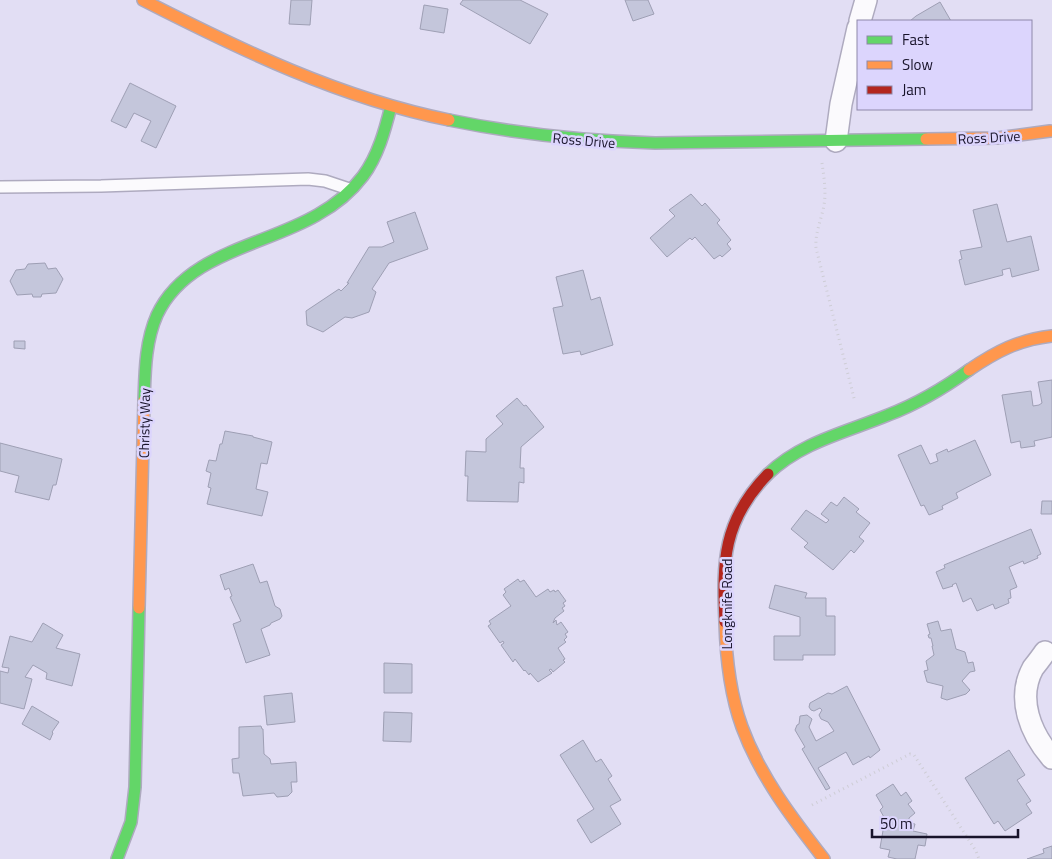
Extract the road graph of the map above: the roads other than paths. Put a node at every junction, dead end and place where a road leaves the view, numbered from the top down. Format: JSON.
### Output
{"nodes":[{"id":1,"x":143,"y":0,"type":"edge"},
{"id":2,"x":866,"y":0,"type":"edge"},
{"id":3,"x":860,"y":20,"type":"edge"},
{"id":4,"x":857,"y":32,"type":"edge"},
{"id":5,"x":391,"y":106,"type":"junction"},
{"id":6,"x":1050,"y":132,"type":"dead end"},
{"id":7,"x":836,"y":141,"type":"junction"},
{"id":8,"x":0,"y":187,"type":"edge"},
{"id":9,"x":351,"y":189,"type":"junction"},
{"id":10,"x":1052,"y":336,"type":"edge"},
{"id":11,"x":1045,"y":652,"type":"dead end"},
{"id":12,"x":1052,"y":758,"type":"edge"},
{"id":13,"x":117,"y":859,"type":"edge"},
{"id":14,"x":824,"y":859,"type":"edge"}],
"edges":[{"from":1,"to":5,"type":"street","name":"Ross Drive"},
{"from":2,"to":3,"type":"street"},
{"from":4,"to":7,"type":"street"},
{"from":5,"to":7,"type":"street","name":"Ross Drive"},
{"from":5,"to":9,"type":"street","name":"Christy Way"},
{"from":6,"to":7,"type":"street","name":"Ross Drive"},
{"from":8,"to":9,"type":"lane"},
{"from":9,"to":13,"type":"street","name":"Christy Way"},
{"from":10,"to":14,"type":"street","name":"Longknife Road"},
{"from":11,"to":12,"type":"street"}]}
